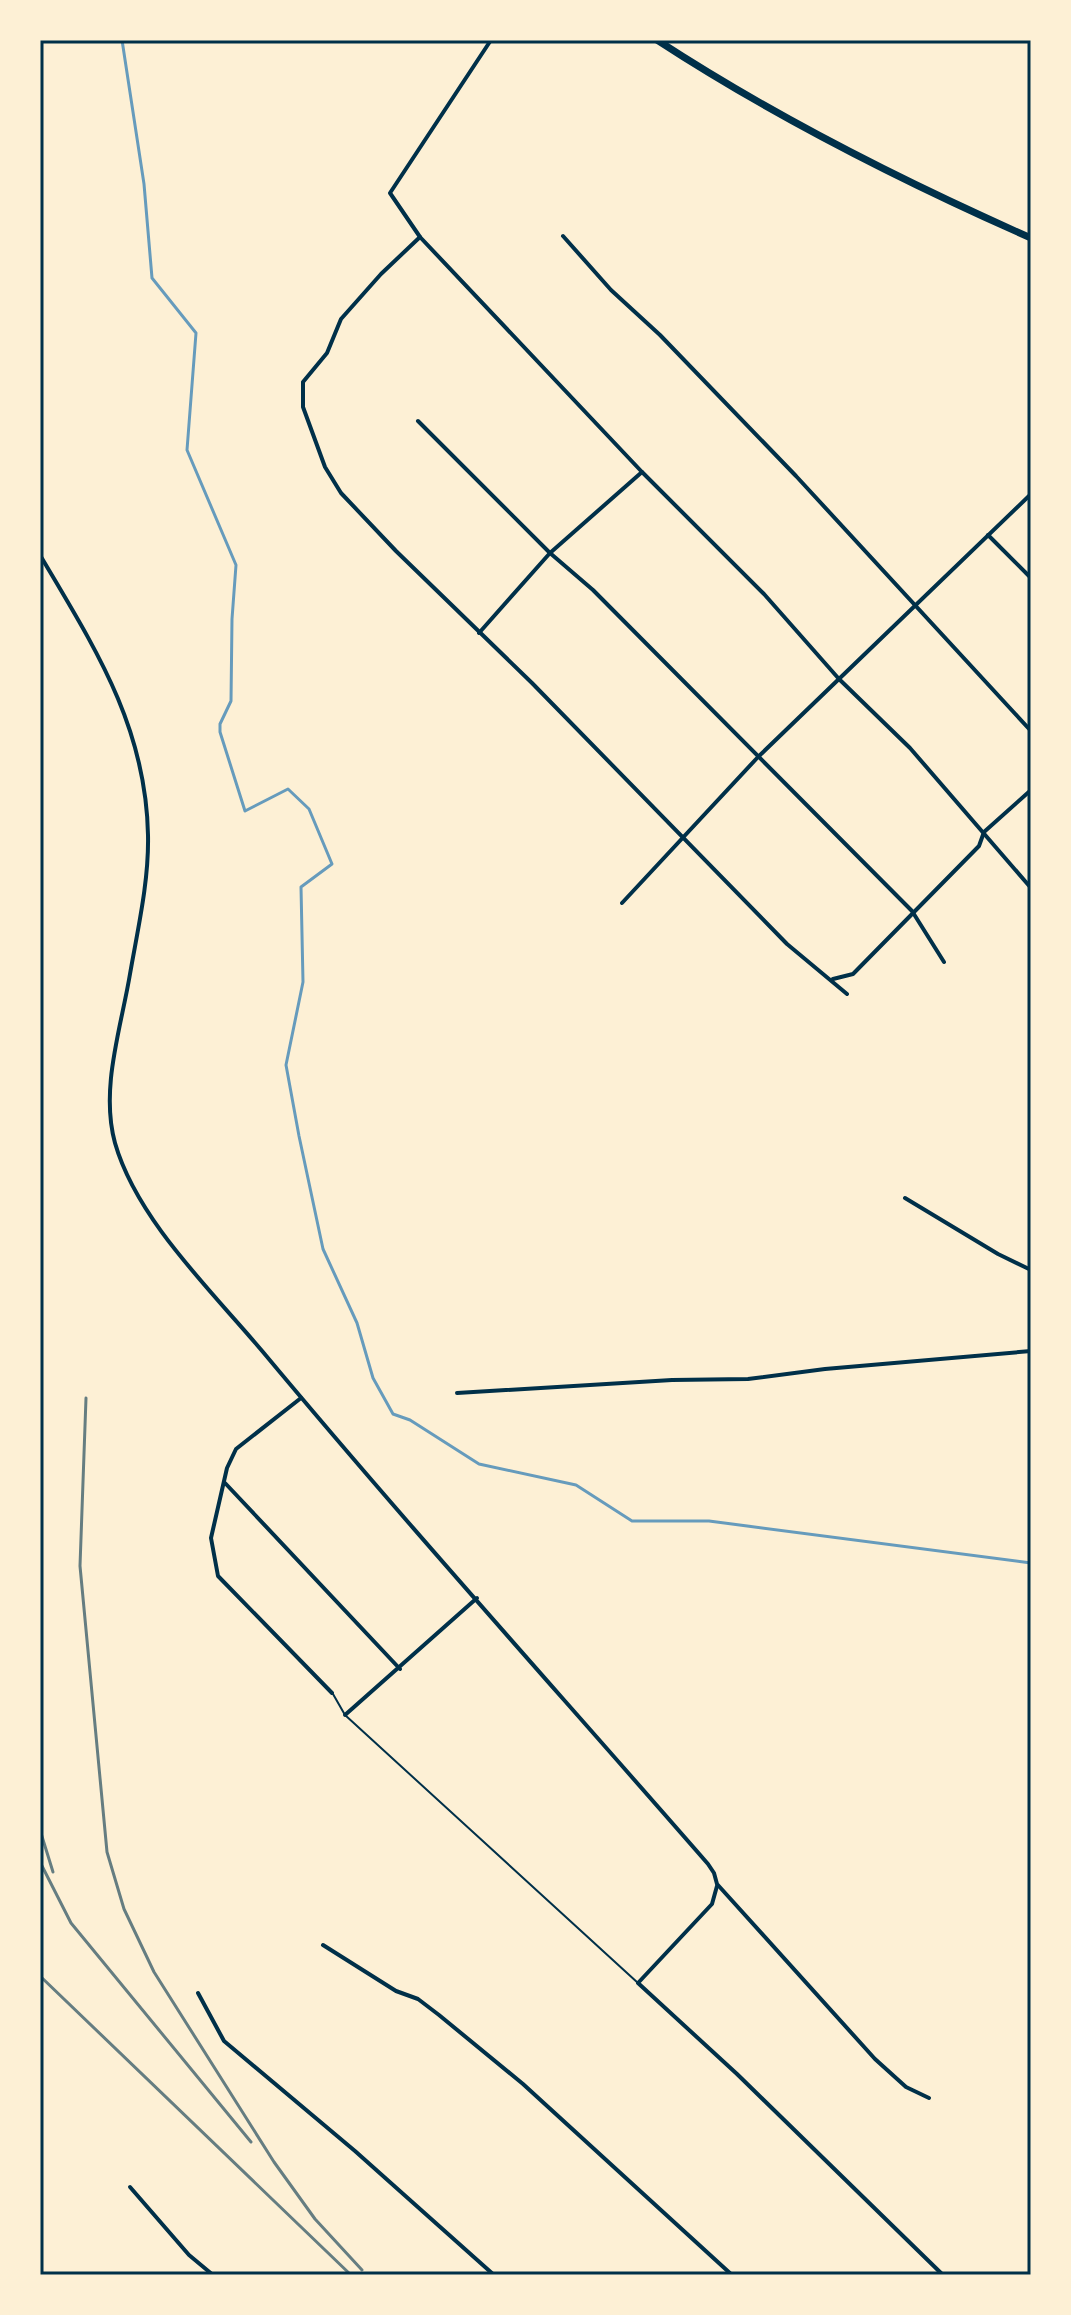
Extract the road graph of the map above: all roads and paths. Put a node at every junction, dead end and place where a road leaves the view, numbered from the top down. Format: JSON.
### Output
{"nodes":[{"id":1,"x":491,"y":40,"type":"edge"},
{"id":2,"x":657,"y":40,"type":"edge"},
{"id":3,"x":563,"y":236,"type":"dead end"},
{"id":4,"x":420,"y":237,"type":"junction"},
{"id":5,"x":1031,"y":238,"type":"edge"},
{"id":6,"x":418,"y":421,"type":"dead end"},
{"id":7,"x":642,"y":472,"type":"junction"},
{"id":8,"x":1031,"y":494,"type":"edge"},
{"id":9,"x":988,"y":535,"type":"junction"},
{"id":10,"x":550,"y":553,"type":"junction"},
{"id":11,"x":40,"y":555,"type":"edge"},
{"id":12,"x":1031,"y":578,"type":"edge"},
{"id":13,"x":913,"y":605,"type":"junction"},
{"id":14,"x":479,"y":633,"type":"junction"},
{"id":15,"x":839,"y":679,"type":"junction"},
{"id":16,"x":1031,"y":731,"type":"edge"},
{"id":17,"x":758,"y":757,"type":"junction"},
{"id":18,"x":1031,"y":790,"type":"edge"},
{"id":19,"x":984,"y":832,"type":"junction"},
{"id":20,"x":684,"y":836,"type":"junction"},
{"id":21,"x":1031,"y":888,"type":"edge"},
{"id":22,"x":622,"y":903,"type":"dead end"},
{"id":23,"x":912,"y":911,"type":"junction"},
{"id":24,"x":944,"y":962,"type":"dead end"},
{"id":25,"x":832,"y":979,"type":"junction"},
{"id":26,"x":847,"y":994,"type":"dead end"},
{"id":27,"x":905,"y":1198,"type":"dead end"},
{"id":28,"x":1031,"y":1270,"type":"edge"},
{"id":29,"x":1031,"y":1351,"type":"edge"},
{"id":30,"x":457,"y":1393,"type":"dead end"},
{"id":31,"x":301,"y":1398,"type":"junction"},
{"id":32,"x":225,"y":1483,"type":"junction"},
{"id":33,"x":477,"y":1598,"type":"junction"},
{"id":34,"x":400,"y":1669,"type":"junction"},
{"id":35,"x":332,"y":1693,"type":"joint"},
{"id":36,"x":345,"y":1715,"type":"junction"},
{"id":37,"x":717,"y":1884,"type":"junction"},
{"id":38,"x":323,"y":1945,"type":"dead end"},
{"id":39,"x":638,"y":1983,"type":"junction"},
{"id":40,"x":198,"y":1993,"type":"dead end"},
{"id":41,"x":929,"y":2098,"type":"dead end"},
{"id":42,"x":130,"y":2187,"type":"dead end"},
{"id":43,"x":213,"y":2275,"type":"edge"},
{"id":44,"x":494,"y":2275,"type":"edge"},
{"id":45,"x":732,"y":2275,"type":"edge"},
{"id":46,"x":943,"y":2275,"type":"edge"}],
"edges":[{"from":1,"to":4,"type":"street"},
{"from":2,"to":5,"type":"highway"},
{"from":3,"to":13,"type":"street"},
{"from":4,"to":7,"type":"street"},
{"from":4,"to":14,"type":"street"},
{"from":6,"to":10,"type":"street"},
{"from":7,"to":10,"type":"street"},
{"from":7,"to":15,"type":"street"},
{"from":8,"to":9,"type":"street"},
{"from":9,"to":12,"type":"street"},
{"from":9,"to":13,"type":"street"},
{"from":10,"to":14,"type":"street"},
{"from":10,"to":17,"type":"street"},
{"from":11,"to":31,"type":"street"},
{"from":13,"to":15,"type":"street"},
{"from":13,"to":16,"type":"street"},
{"from":14,"to":20,"type":"street"},
{"from":15,"to":17,"type":"street"},
{"from":15,"to":19,"type":"street"},
{"from":17,"to":20,"type":"street"},
{"from":17,"to":23,"type":"street"},
{"from":18,"to":19,"type":"street"},
{"from":19,"to":21,"type":"street"},
{"from":19,"to":23,"type":"street"},
{"from":20,"to":22,"type":"street"},
{"from":20,"to":25,"type":"street"},
{"from":23,"to":24,"type":"street"},
{"from":23,"to":25,"type":"street"},
{"from":25,"to":26,"type":"street"},
{"from":27,"to":28,"type":"street"},
{"from":29,"to":30,"type":"street"},
{"from":31,"to":32,"type":"street"},
{"from":31,"to":33,"type":"street"},
{"from":32,"to":34,"type":"street"},
{"from":32,"to":35,"type":"street"},
{"from":33,"to":34,"type":"street"},
{"from":33,"to":37,"type":"street"},
{"from":34,"to":36,"type":"street"},
{"from":35,"to":36,"type":"lane"},
{"from":36,"to":39,"type":"lane"},
{"from":37,"to":39,"type":"street"},
{"from":37,"to":41,"type":"street"},
{"from":38,"to":45,"type":"street"},
{"from":39,"to":46,"type":"street"},
{"from":40,"to":44,"type":"street"},
{"from":42,"to":43,"type":"street"}]}
